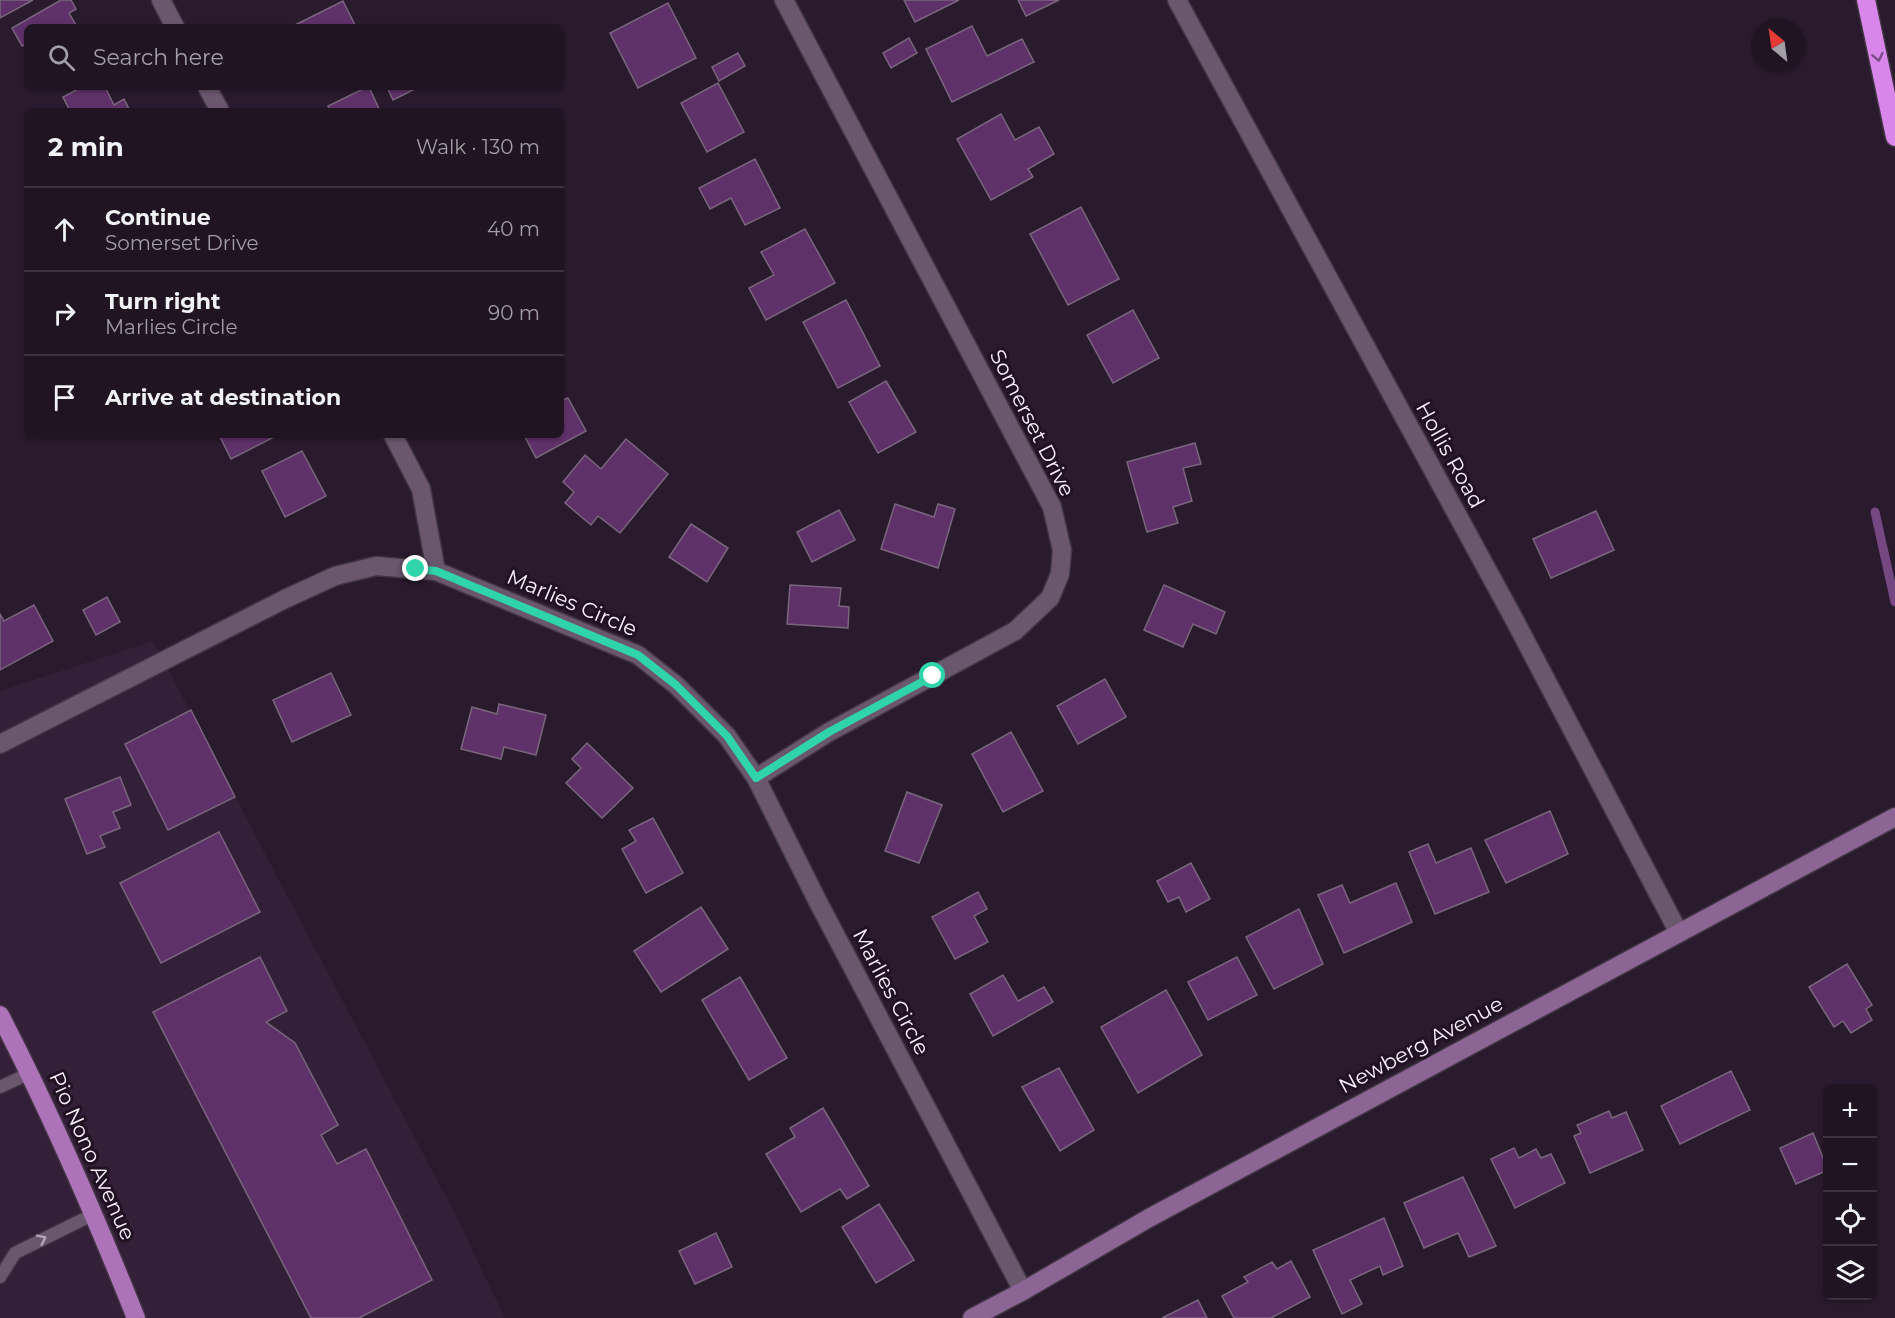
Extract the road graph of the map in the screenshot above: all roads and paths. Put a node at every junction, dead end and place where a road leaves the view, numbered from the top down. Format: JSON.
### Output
{"nodes":[{"id":1,"x":161,"y":0,"type":"edge"},
{"id":2,"x":784,"y":0,"type":"edge"},
{"id":3,"x":1177,"y":0,"type":"edge"},
{"id":4,"x":1866,"y":0,"type":"edge"},
{"id":5,"x":174,"y":24,"type":"edge"},
{"id":6,"x":209,"y":90,"type":"edge"},
{"id":7,"x":218,"y":108,"type":"edge"},
{"id":8,"x":1895,"y":137,"type":"edge"},
{"id":9,"x":395,"y":438,"type":"edge"},
{"id":10,"x":436,"y":571,"type":"junction"},
{"id":11,"x":0,"y":744,"type":"edge"},
{"id":12,"x":756,"y":778,"type":"junction"},
{"id":13,"x":1895,"y":817,"type":"edge"},
{"id":14,"x":1679,"y":933,"type":"junction"},
{"id":15,"x":0,"y":1015,"type":"edge"},
{"id":16,"x":30,"y":1073,"type":"junction"},
{"id":17,"x":0,"y":1087,"type":"edge"},
{"id":18,"x":94,"y":1214,"type":"junction"},
{"id":19,"x":0,"y":1277,"type":"edge"},
{"id":20,"x":1023,"y":1291,"type":"junction"},
{"id":21,"x":136,"y":1318,"type":"edge"},
{"id":22,"x":972,"y":1318,"type":"edge"}],
"edges":[{"from":1,"to":5,"type":"street"},
{"from":2,"to":12,"type":"street","name":"Somerset Drive"},
{"from":3,"to":14,"type":"street","name":"Hollis Road"},
{"from":4,"to":8,"type":"highway","one_way":true},
{"from":6,"to":7,"type":"street"},
{"from":9,"to":10,"type":"street"},
{"from":10,"to":11,"type":"street","name":"Marlies Circle"},
{"from":10,"to":12,"type":"street","name":"Marlies Circle"},
{"from":12,"to":20,"type":"street","name":"Marlies Circle"},
{"from":13,"to":14,"type":"street","name":"Newberg Avenue"},
{"from":14,"to":20,"type":"street","name":"Newberg Avenue"},
{"from":15,"to":16,"type":"main road","name":"Pio Nono Avenue"},
{"from":16,"to":17,"type":"lane"},
{"from":16,"to":18,"type":"main road","name":"Pio Nono Avenue"},
{"from":19,"to":18,"type":"lane","one_way":true},
{"from":18,"to":21,"type":"main road","name":"Pio Nono Avenue"},
{"from":20,"to":22,"type":"street","name":"Newberg Avenue"}]}
